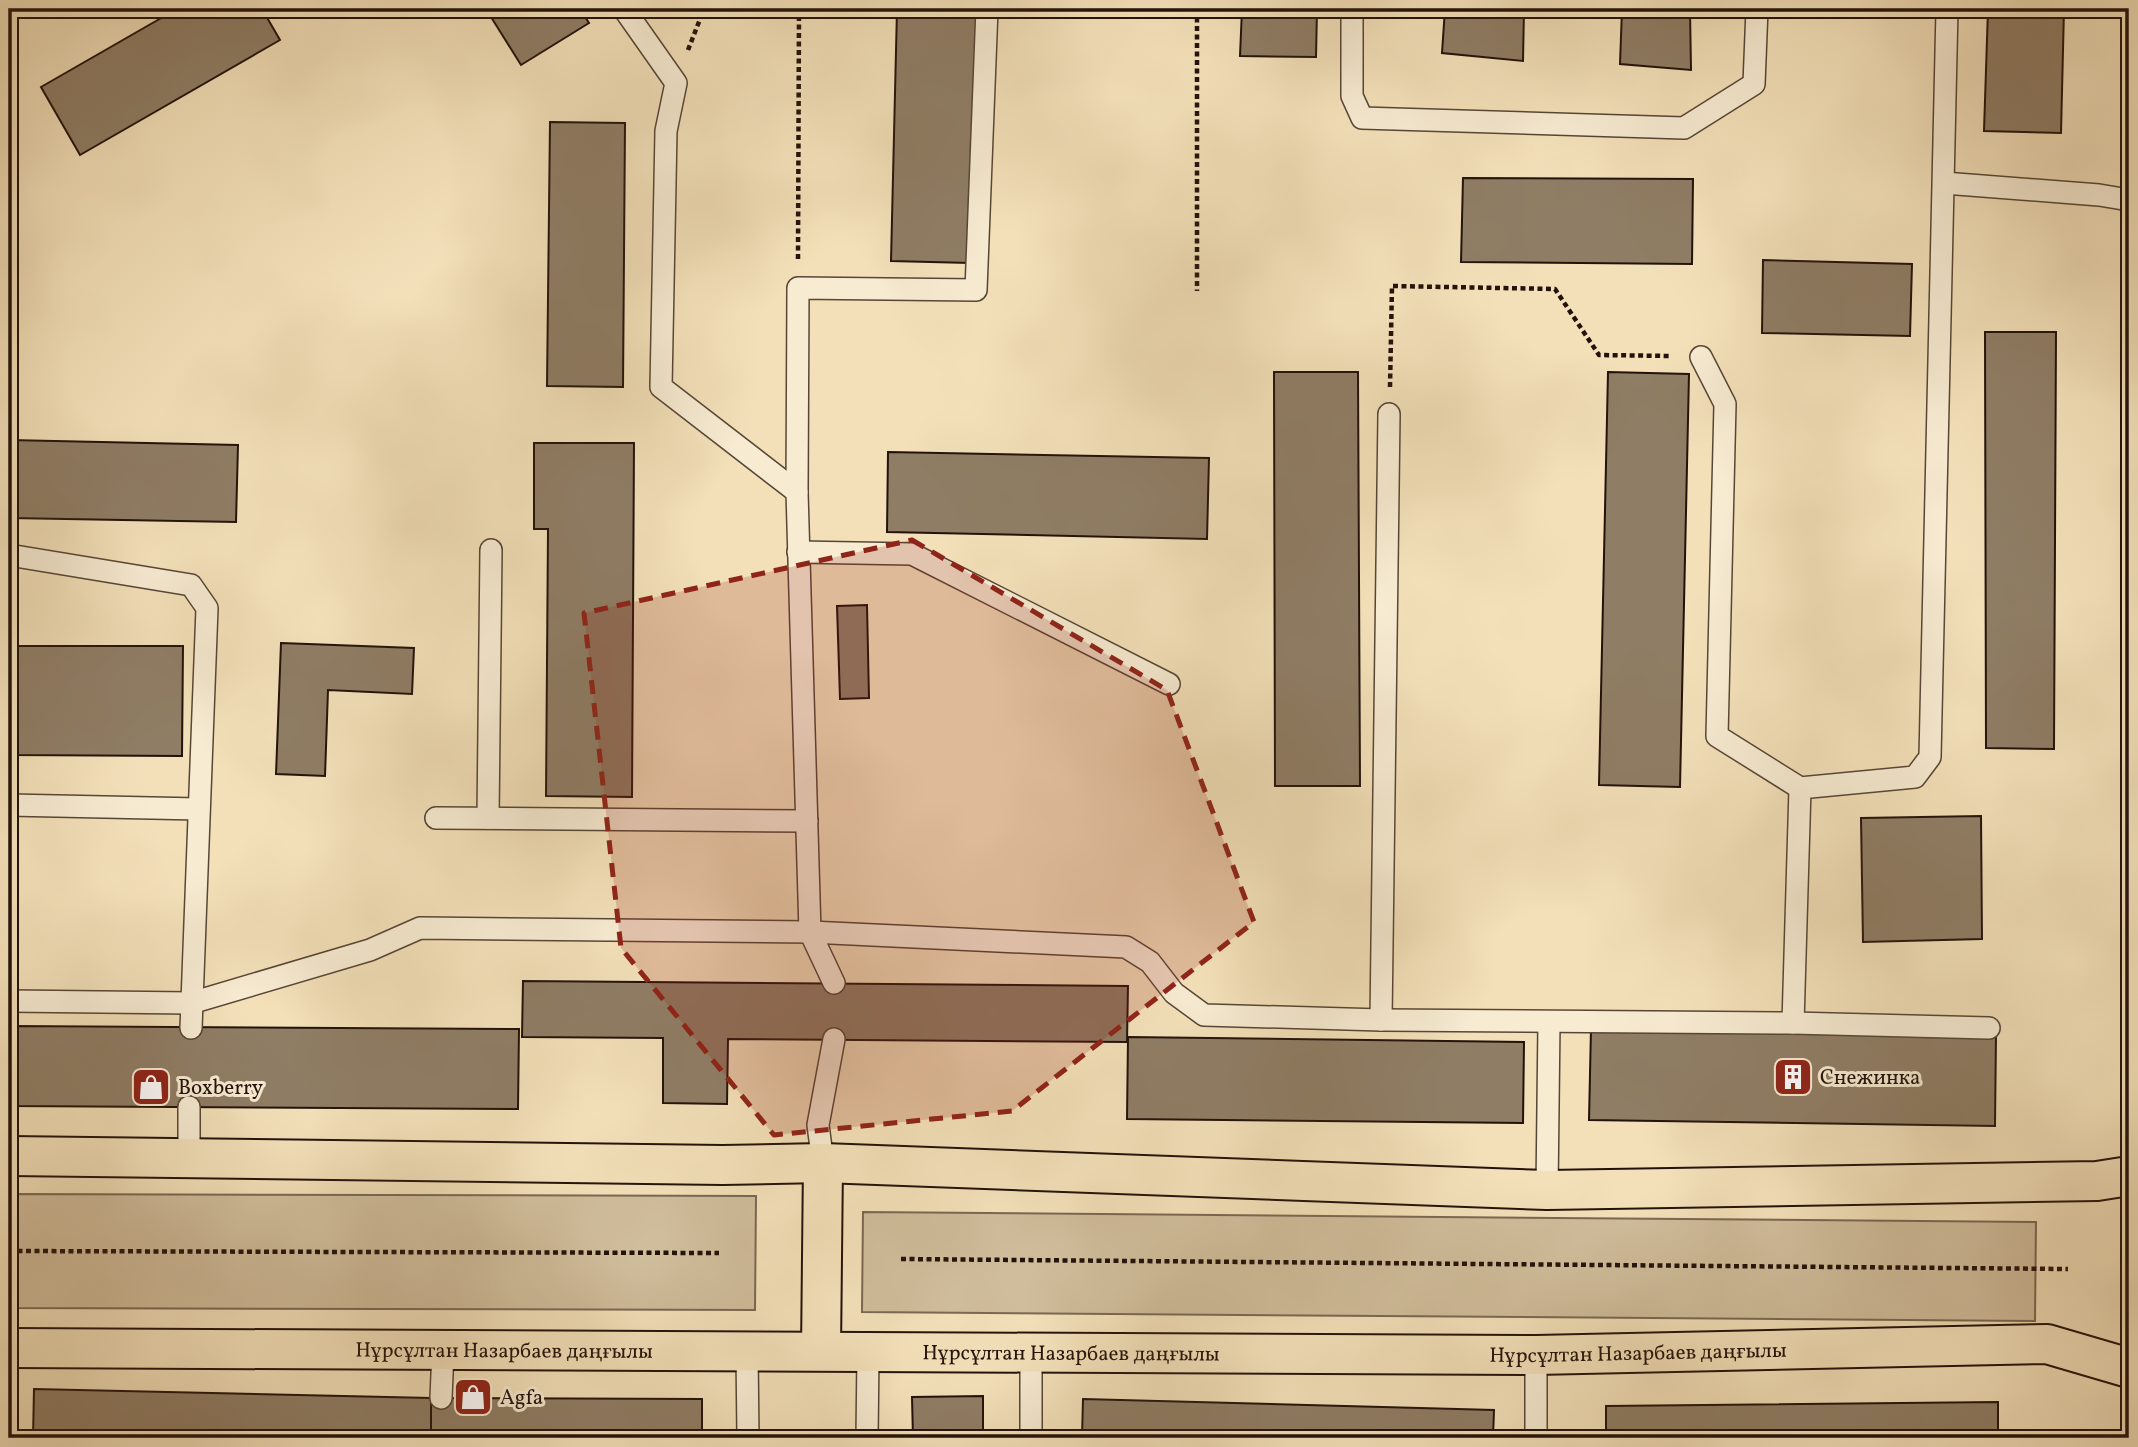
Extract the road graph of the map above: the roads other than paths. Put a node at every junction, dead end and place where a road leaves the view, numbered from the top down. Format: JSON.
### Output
{"nodes":[{"id":1,"x":624,"y":9,"type":"edge"},
{"id":2,"x":987,"y":9,"type":"edge"},
{"id":3,"x":1352,"y":9,"type":"edge"},
{"id":4,"x":1757,"y":9,"type":"edge"},
{"id":5,"x":1947,"y":9,"type":"edge"},
{"id":6,"x":1944,"y":183,"type":"junction"},
{"id":7,"x":2129,"y":200,"type":"edge"},
{"id":8,"x":1701,"y":357,"type":"road end"},
{"id":9,"x":1390,"y":414,"type":"road end"},
{"id":10,"x":797,"y":492,"type":"junction"},
{"id":11,"x":491,"y":550,"type":"dead end"},
{"id":12,"x":798,"y":552,"type":"junction"},
{"id":13,"x":9,"y":555,"type":"edge"},
{"id":14,"x":1169,"y":684,"type":"dead end"},
{"id":15,"x":1800,"y":788,"type":"junction"},
{"id":16,"x":9,"y":805,"type":"edge"},
{"id":17,"x":199,"y":809,"type":"junction"},
{"id":18,"x":436,"y":818,"type":"dead end"},
{"id":19,"x":488,"y":818,"type":"junction"},
{"id":20,"x":807,"y":821,"type":"junction"},
{"id":21,"x":810,"y":932,"type":"junction"},
{"id":22,"x":834,"y":983,"type":"dead end"},
{"id":23,"x":9,"y":1001,"type":"edge"},
{"id":24,"x":191,"y":1003,"type":"junction"},
{"id":25,"x":1381,"y":1020,"type":"junction"},
{"id":26,"x":1549,"y":1022,"type":"junction"},
{"id":27,"x":1793,"y":1023,"type":"junction"},
{"id":28,"x":1989,"y":1027,"type":"dead end"},
{"id":29,"x":191,"y":1028,"type":"dead end"},
{"id":30,"x":834,"y":1040,"type":"dead end"},
{"id":31,"x":190,"y":1107,"type":"dead end"},
{"id":32,"x":9,"y":1156,"type":"edge"},
{"id":33,"x":189,"y":1158,"type":"junction"},
{"id":34,"x":823,"y":1163,"type":"junction"},
{"id":35,"x":2129,"y":1176,"type":"edge"},
{"id":36,"x":1547,"y":1190,"type":"junction"},
{"id":37,"x":9,"y":1348,"type":"edge"},
{"id":38,"x":443,"y":1350,"type":"junction"},
{"id":39,"x":821,"y":1351,"type":"junction"},
{"id":40,"x":747,"y":1352,"type":"junction"},
{"id":41,"x":1031,"y":1352,"type":"junction"},
{"id":42,"x":868,"y":1354,"type":"junction"},
{"id":43,"x":1536,"y":1355,"type":"junction"},
{"id":44,"x":2129,"y":1368,"type":"edge"},
{"id":45,"x":441,"y":1398,"type":"dead end"},
{"id":46,"x":748,"y":1438,"type":"edge"},
{"id":47,"x":867,"y":1438,"type":"edge"},
{"id":48,"x":1031,"y":1438,"type":"edge"},
{"id":49,"x":1536,"y":1438,"type":"edge"}],
"edges":[{"from":1,"to":10,"type":"lane"},
{"from":2,"to":10,"type":"lane"},
{"from":3,"to":4,"type":"lane"},
{"from":5,"to":6,"type":"lane"},
{"from":6,"to":7,"type":"lane"},
{"from":6,"to":15,"type":"lane"},
{"from":8,"to":15,"type":"lane"},
{"from":9,"to":25,"type":"lane"},
{"from":10,"to":12,"type":"lane"},
{"from":11,"to":19,"type":"lane"},
{"from":12,"to":14,"type":"lane"},
{"from":12,"to":20,"type":"lane"},
{"from":13,"to":17,"type":"lane"},
{"from":15,"to":27,"type":"lane"},
{"from":16,"to":17,"type":"lane"},
{"from":17,"to":24,"type":"lane"},
{"from":18,"to":19,"type":"lane"},
{"from":19,"to":20,"type":"lane"},
{"from":20,"to":21,"type":"lane"},
{"from":21,"to":22,"type":"lane"},
{"from":21,"to":24,"type":"lane"},
{"from":21,"to":25,"type":"lane"},
{"from":23,"to":24,"type":"lane"},
{"from":24,"to":29,"type":"lane"},
{"from":25,"to":26,"type":"lane"},
{"from":26,"to":27,"type":"lane"},
{"from":26,"to":36,"type":"lane"},
{"from":27,"to":28,"type":"lane"},
{"from":30,"to":34,"type":"lane"},
{"from":31,"to":33,"type":"lane"},
{"from":32,"to":33,"type":"main road"},
{"from":33,"to":34,"type":"main road"},
{"from":34,"to":36,"type":"main road"},
{"from":34,"to":39,"type":"main road"},
{"from":35,"to":36,"type":"main road"},
{"from":37,"to":38,"type":"main road","name":"Нұрсұлтан Назарбаев даңғылы"},
{"from":38,"to":40,"type":"main road","name":"Нұрсұлтан Назарбаев даңғылы"},
{"from":38,"to":45,"type":"lane"},
{"from":39,"to":40,"type":"main road","name":"Нұрсұлтан Назарбаев даңғылы"},
{"from":39,"to":42,"type":"main road","name":"Нұрсұлтан Назарбаев даңғылы"},
{"from":40,"to":46,"type":"lane"},
{"from":41,"to":42,"type":"main road","name":"Нұрсұлтан Назарбаев даңғылы"},
{"from":41,"to":43,"type":"main road","name":"Нұрсұлтан Назарбаев даңғылы"},
{"from":41,"to":48,"type":"lane"},
{"from":42,"to":47,"type":"lane"},
{"from":43,"to":44,"type":"main road","name":"Нұрсұлтан Назарбаев даңғылы"},
{"from":43,"to":49,"type":"lane"}]}
